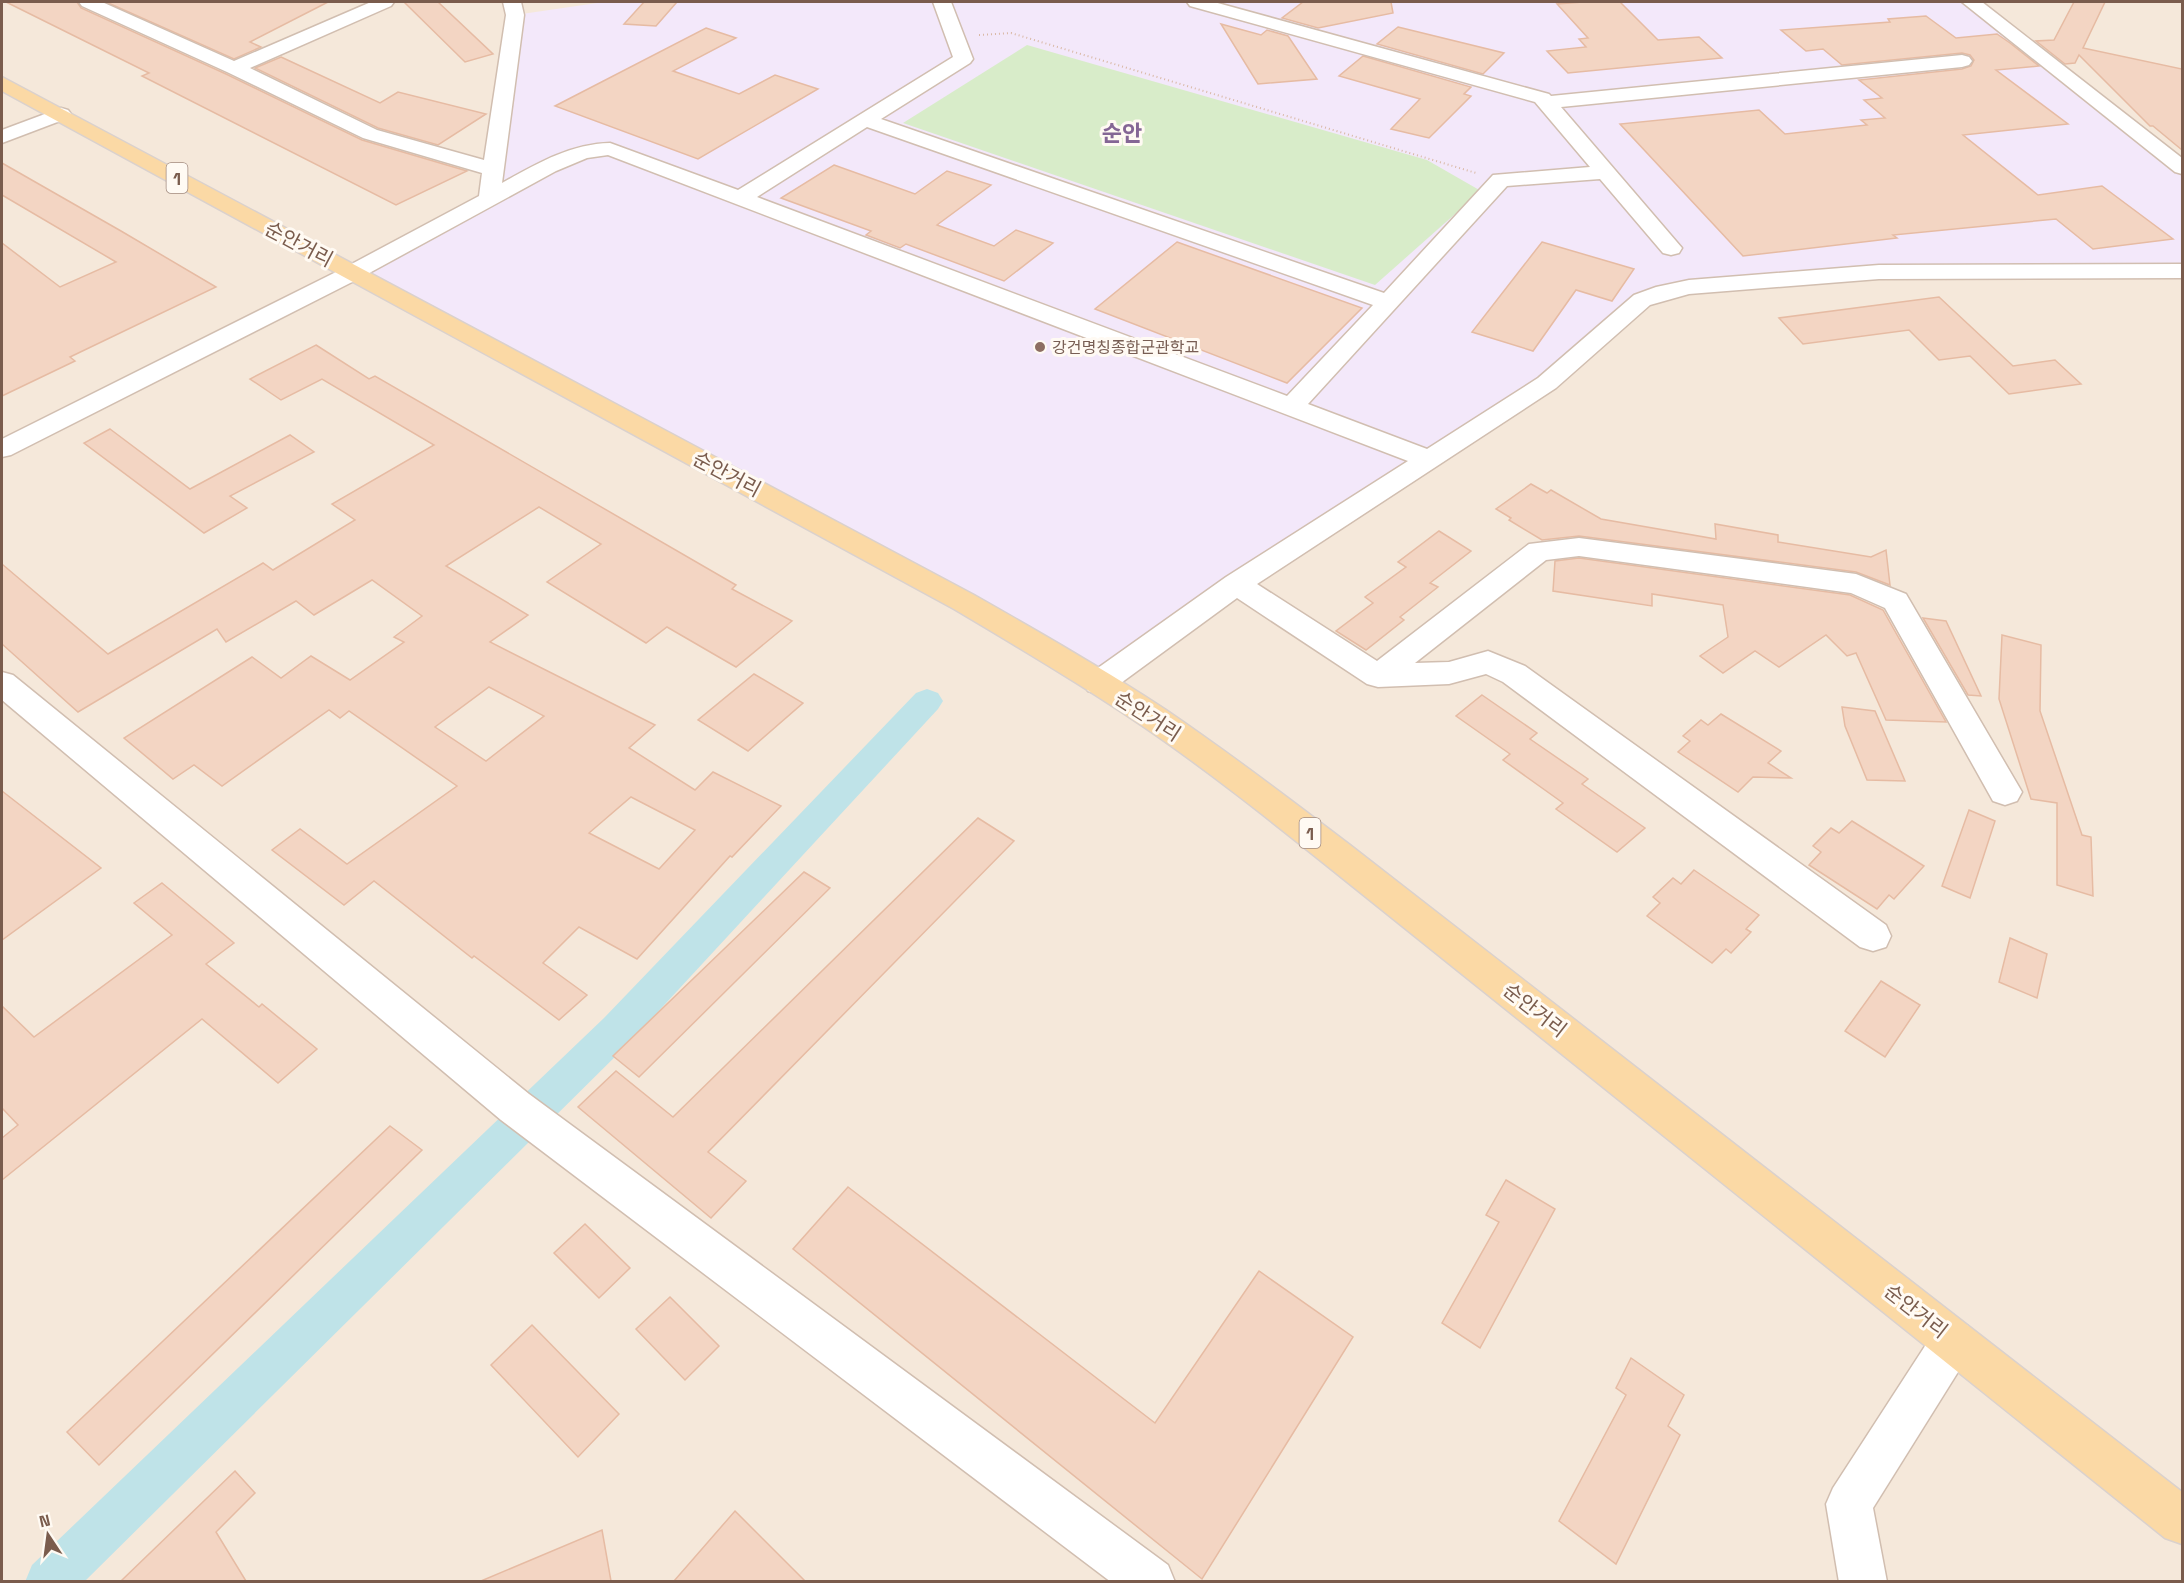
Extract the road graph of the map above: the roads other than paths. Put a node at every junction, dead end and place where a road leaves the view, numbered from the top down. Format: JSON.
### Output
{"nodes":[{"id":1,"x":88,"y":2,"type":"edge"},
{"id":2,"x":385,"y":2,"type":"edge"},
{"id":3,"x":512,"y":2,"type":"edge"},
{"id":4,"x":1196,"y":2,"type":"edge"},
{"id":5,"x":1971,"y":2,"type":"edge"},
{"id":6,"x":943,"y":4,"type":"edge"},
{"id":7,"x":1962,"y":61,"type":"dead end"},
{"id":8,"x":234,"y":68,"type":"junction"},
{"id":9,"x":2,"y":83,"type":"edge"},
{"id":10,"x":1546,"y":103,"type":"junction"},
{"id":11,"x":61,"y":114,"type":"junction"},
{"id":12,"x":866,"y":120,"type":"junction"},
{"id":13,"x":2,"y":137,"type":"edge"},
{"id":14,"x":2182,"y":168,"type":"edge"},
{"id":15,"x":493,"y":169,"type":"junction"},
{"id":16,"x":1605,"y":172,"type":"junction"},
{"id":17,"x":740,"y":198,"type":"junction"},
{"id":18,"x":489,"y":199,"type":"junction"},
{"id":19,"x":1671,"y":248,"type":"dead end"},
{"id":20,"x":354,"y":272,"type":"junction"},
{"id":21,"x":2182,"y":272,"type":"edge"},
{"id":22,"x":1388,"y":302,"type":"junction"},
{"id":23,"x":1292,"y":407,"type":"junction"},
{"id":24,"x":2,"y":449,"type":"edge"},
{"id":25,"x":1429,"y":459,"type":"junction"},
{"id":26,"x":1236,"y":584,"type":"junction"},
{"id":27,"x":1378,"y":676,"type":"junction"},
{"id":28,"x":2,"y":683,"type":"edge"},
{"id":29,"x":1099,"y":683,"type":"junction"},
{"id":30,"x":2005,"y":792,"type":"dead end"},
{"id":31,"x":1873,"y":936,"type":"dead end"},
{"id":32,"x":1953,"y":1341,"type":"junction"},
{"id":33,"x":2182,"y":1521,"type":"edge"},
{"id":34,"x":1151,"y":1581,"type":"edge"},
{"id":35,"x":1863,"y":1581,"type":"edge"}],
"edges":[{"from":1,"to":8,"type":"street"},
{"from":2,"to":8,"type":"street"},
{"from":3,"to":15,"type":"street"},
{"from":4,"to":10,"type":"street"},
{"from":5,"to":14,"type":"street"},
{"from":6,"to":12,"type":"street"},
{"from":7,"to":10,"type":"street"},
{"from":8,"to":15,"type":"street"},
{"from":9,"to":11,"type":"main road","name":"순안거리","number":"1"},
{"from":10,"to":16,"type":"street"},
{"from":11,"to":13,"type":"street"},
{"from":11,"to":20,"type":"main road","name":"순안거리","number":"1"},
{"from":12,"to":17,"type":"street"},
{"from":12,"to":22,"type":"street"},
{"from":15,"to":18,"type":"street"},
{"from":16,"to":19,"type":"street"},
{"from":16,"to":22,"type":"street"},
{"from":17,"to":18,"type":"street"},
{"from":17,"to":23,"type":"street"},
{"from":18,"to":20,"type":"street"},
{"from":20,"to":24,"type":"street"},
{"from":20,"to":29,"type":"main road","name":"순안거리","number":"1"},
{"from":21,"to":25,"type":"street"},
{"from":22,"to":23,"type":"street"},
{"from":23,"to":25,"type":"street"},
{"from":25,"to":26,"type":"street"},
{"from":26,"to":27,"type":"street"},
{"from":26,"to":29,"type":"street"},
{"from":27,"to":30,"type":"street"},
{"from":27,"to":31,"type":"street"},
{"from":28,"to":34,"type":"street"},
{"from":29,"to":32,"type":"main road","name":"순안거리","number":"1"},
{"from":32,"to":33,"type":"main road","name":"순안거리","number":"1"},
{"from":32,"to":35,"type":"street"}]}
